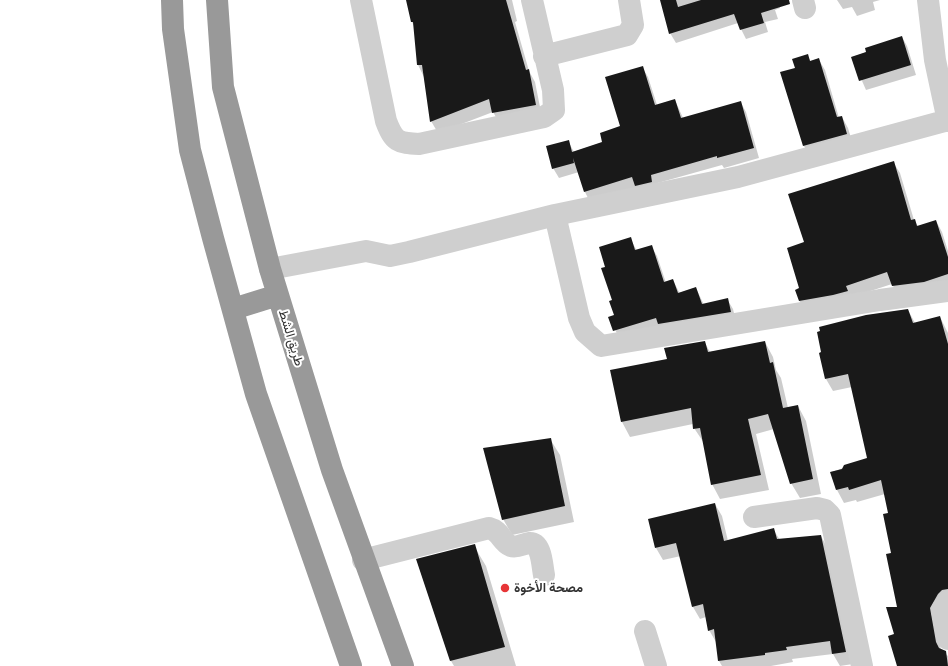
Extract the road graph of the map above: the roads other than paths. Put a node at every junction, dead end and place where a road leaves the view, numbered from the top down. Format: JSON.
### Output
{"nodes":[{"id":1,"x":172,"y":0,"type":"edge"},
{"id":2,"x":217,"y":0,"type":"edge"},
{"id":3,"x":361,"y":0,"type":"edge"},
{"id":4,"x":532,"y":0,"type":"edge"},
{"id":5,"x":629,"y":0,"type":"edge"},
{"id":6,"x":928,"y":0,"type":"edge"},
{"id":7,"x":544,"y":56,"type":"junction"},
{"id":8,"x":948,"y":121,"type":"edge"},
{"id":9,"x":554,"y":215,"type":"junction"},
{"id":10,"x":270,"y":269,"type":"junction"},
{"id":11,"x":948,"y":291,"type":"edge"},
{"id":12,"x":278,"y":296,"type":"junction"},
{"id":13,"x":233,"y":309,"type":"junction"},
{"id":14,"x":754,"y":517,"type":"dead end"},
{"id":15,"x":363,"y":560,"type":"junction"},
{"id":16,"x":544,"y":575,"type":"dead end"},
{"id":17,"x":948,"y":601,"type":"edge"},
{"id":18,"x":645,"y":631,"type":"dead end"},
{"id":19,"x":948,"y":638,"type":"edge"},
{"id":20,"x":351,"y":666,"type":"edge"},
{"id":21,"x":403,"y":666,"type":"edge"},
{"id":22,"x":656,"y":666,"type":"edge"},
{"id":23,"x":862,"y":666,"type":"edge"}],
"edges":[{"from":1,"to":13,"type":"highway"},
{"from":2,"to":10,"type":"highway","name":"طريق الشط"},
{"from":3,"to":7,"type":"street"},
{"from":4,"to":7,"type":"street"},
{"from":5,"to":7,"type":"street"},
{"from":6,"to":8,"type":"street"},
{"from":8,"to":9,"type":"street"},
{"from":9,"to":10,"type":"street"},
{"from":9,"to":11,"type":"street"},
{"from":10,"to":12,"type":"highway","name":"طريق الشط"},
{"from":12,"to":13,"type":"highway"},
{"from":12,"to":15,"type":"highway","name":"طريق الشط"},
{"from":13,"to":20,"type":"highway"},
{"from":14,"to":23,"type":"street"},
{"from":15,"to":16,"type":"street"},
{"from":15,"to":21,"type":"highway","name":"طريق الشط"},
{"from":17,"to":19,"type":"street"},
{"from":18,"to":22,"type":"street"}]}
